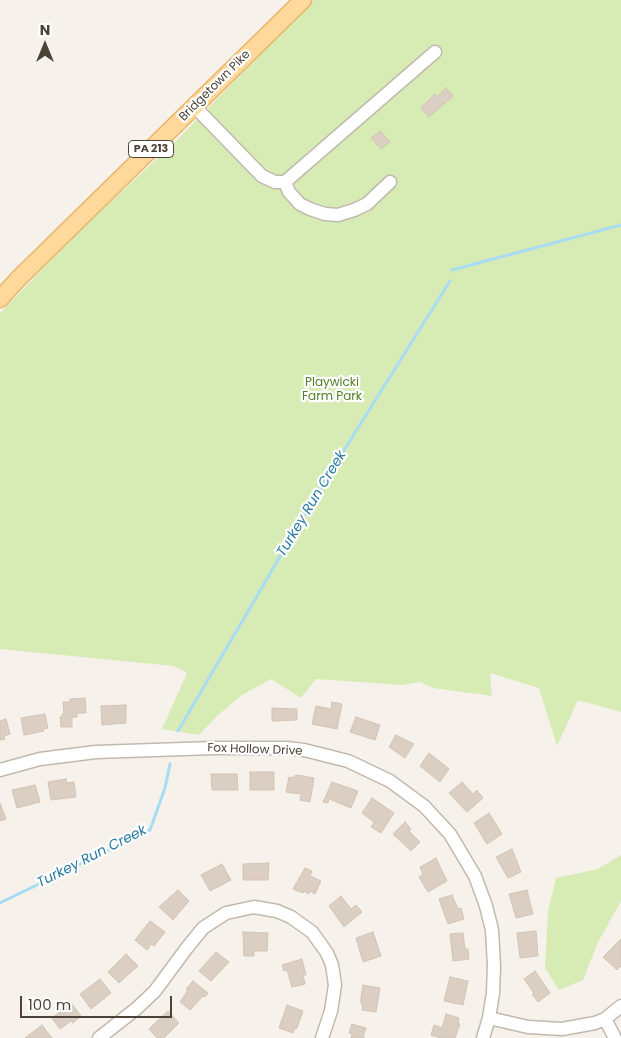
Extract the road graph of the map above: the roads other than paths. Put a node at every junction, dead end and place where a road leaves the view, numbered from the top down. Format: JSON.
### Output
{"nodes":[{"id":1,"x":303,"y":0,"type":"edge"},
{"id":2,"x":435,"y":52,"type":"dead end"},
{"id":3,"x":195,"y":107,"type":"junction"},
{"id":4,"x":285,"y":182,"type":"junction"},
{"id":5,"x":390,"y":182,"type":"dead end"},
{"id":6,"x":0,"y":300,"type":"edge"},
{"id":7,"x":0,"y":770,"type":"edge"},
{"id":8,"x":621,"y":1006,"type":"edge"},
{"id":9,"x":489,"y":1018,"type":"junction"},
{"id":10,"x":605,"y":1019,"type":"junction"},
{"id":11,"x":99,"y":1038,"type":"edge"},
{"id":12,"x":322,"y":1038,"type":"edge"},
{"id":13,"x":483,"y":1038,"type":"edge"},
{"id":14,"x":615,"y":1038,"type":"edge"}],
"edges":[{"from":1,"to":3,"type":"main road","name":"Bridgetown Pike","number":"PA 213"},
{"from":2,"to":4,"type":"street"},
{"from":3,"to":4,"type":"street"},
{"from":3,"to":6,"type":"main road","name":"Bridgetown Pike","number":"PA 213"},
{"from":4,"to":5,"type":"street"},
{"from":7,"to":9,"type":"street","name":"Fox Hollow Drive"},
{"from":8,"to":10,"type":"street"},
{"from":9,"to":10,"type":"street"},
{"from":9,"to":13,"type":"street","name":"Fox Hollow Drive"},
{"from":10,"to":14,"type":"street"},
{"from":11,"to":12,"type":"street"}]}
